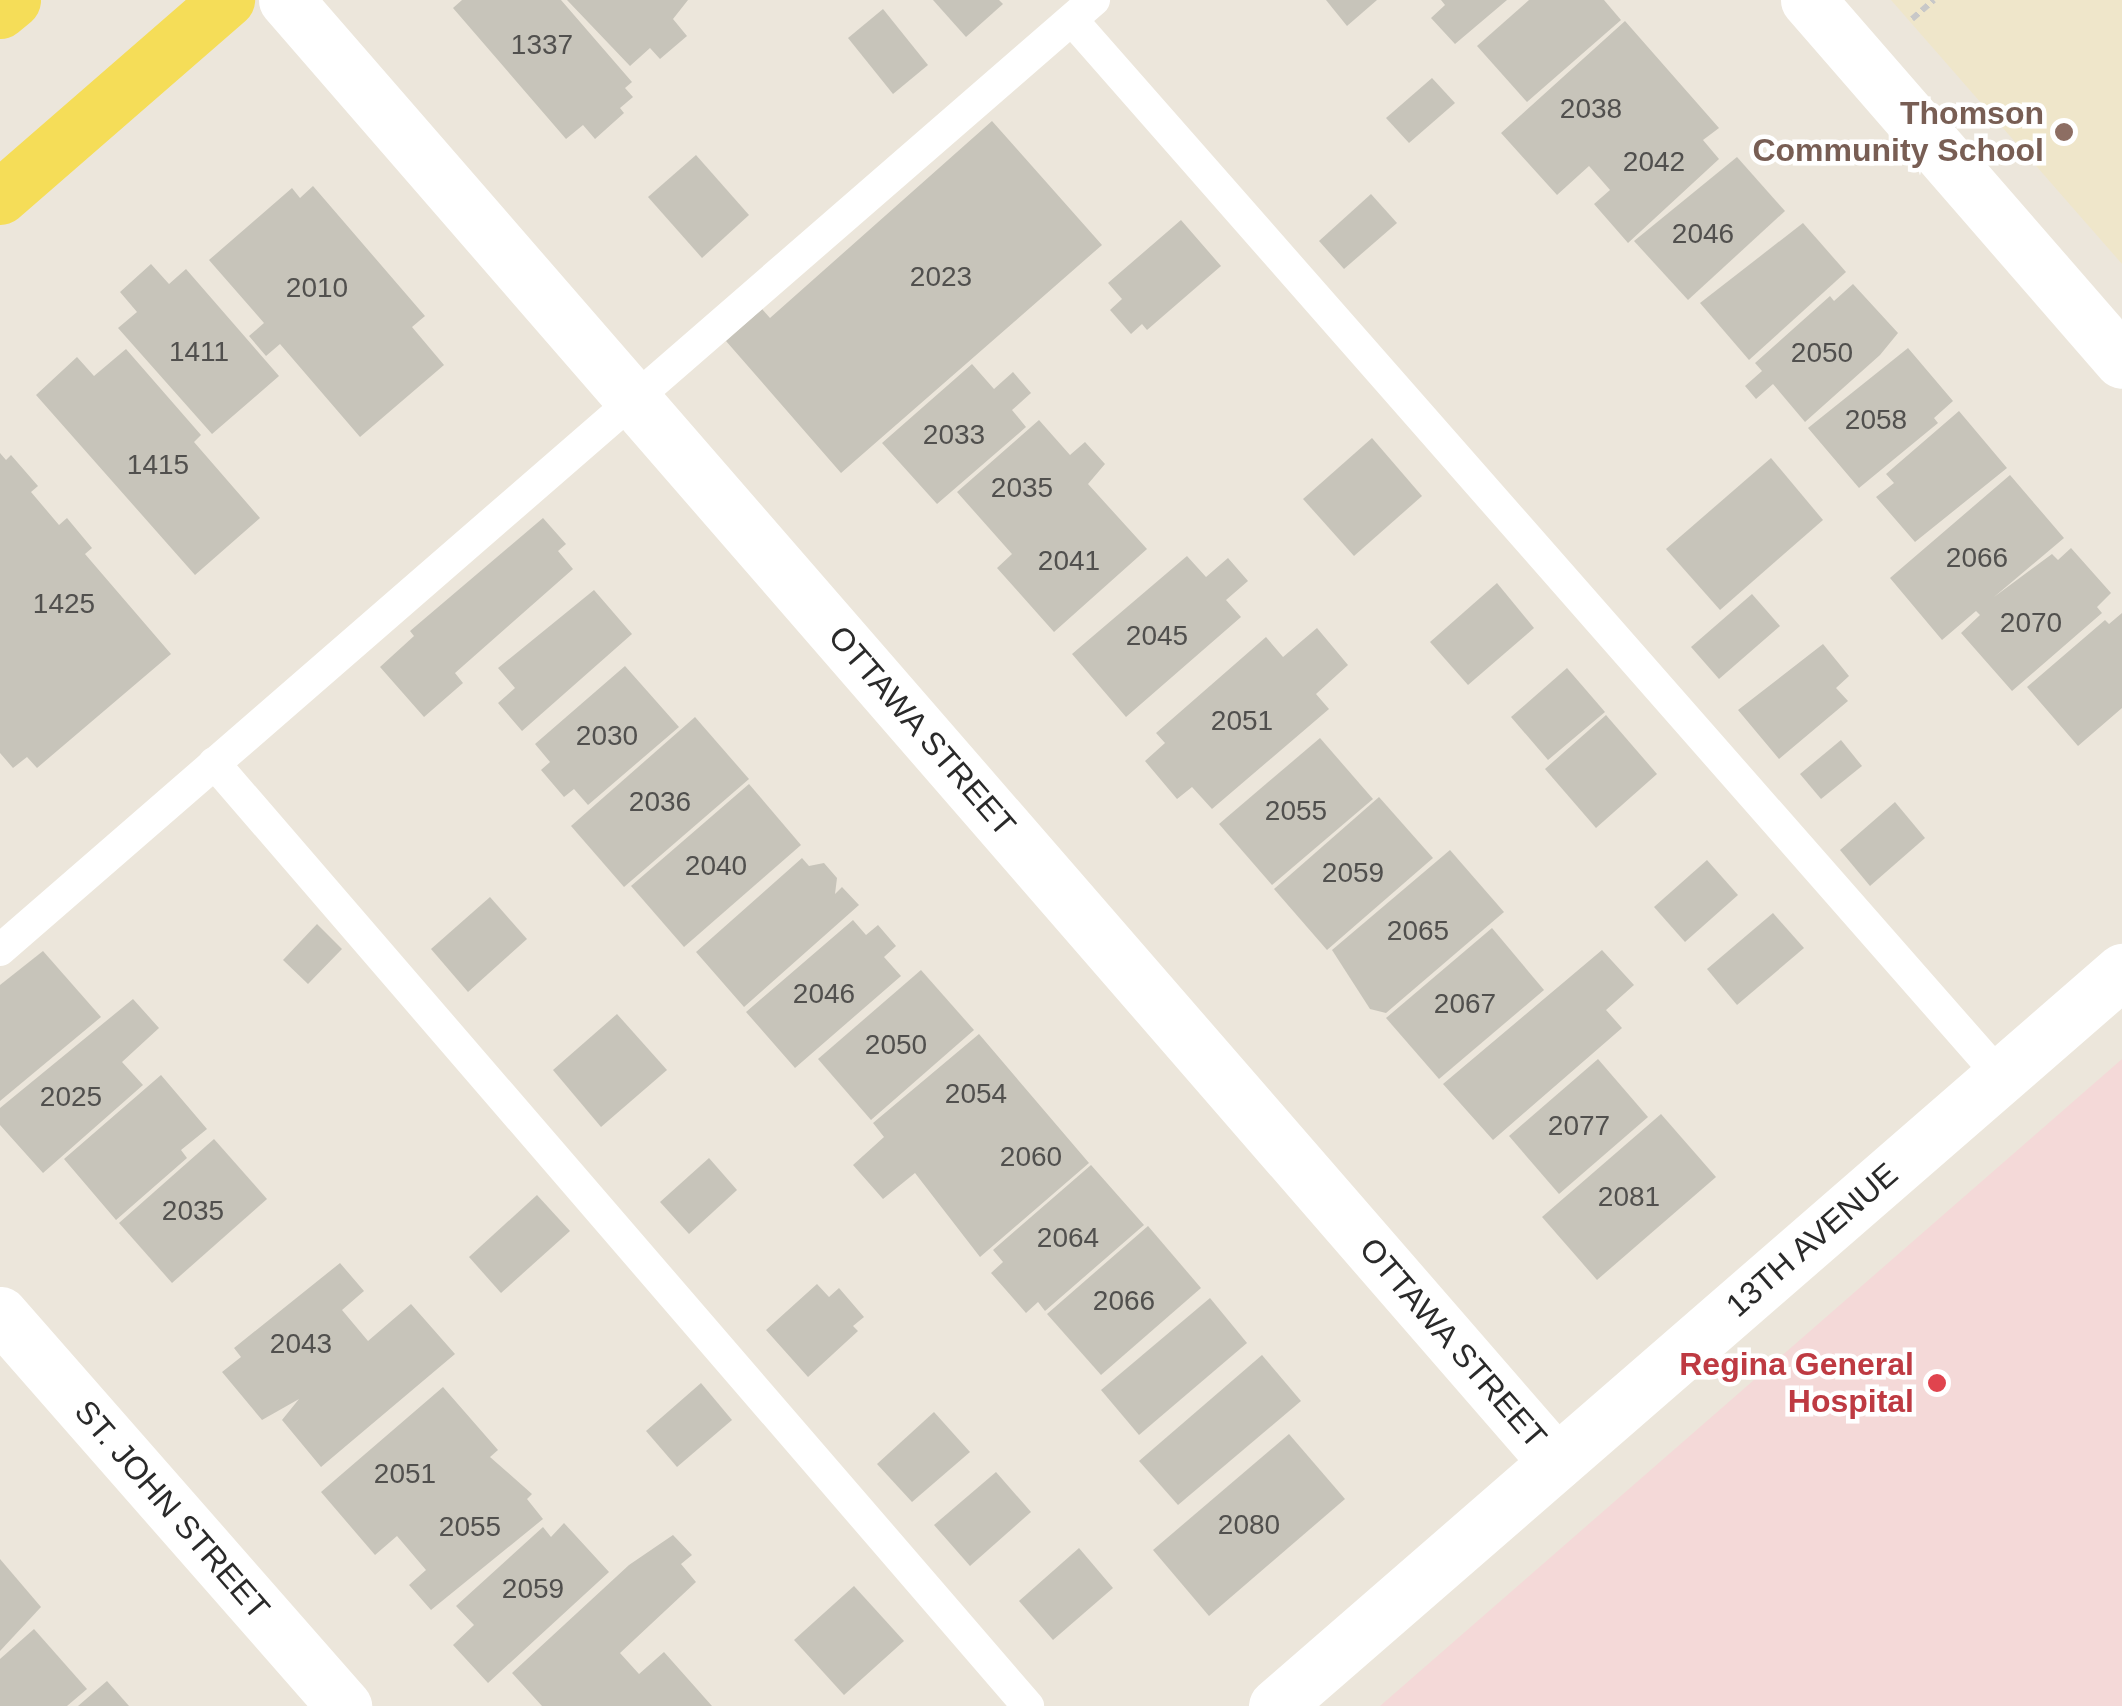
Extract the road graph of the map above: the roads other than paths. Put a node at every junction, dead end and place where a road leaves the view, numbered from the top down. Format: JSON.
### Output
{"nodes":[{"id":1,"x":13,"y":0,"type":"edge"},
{"id":2,"x":227,"y":0,"type":"edge"},
{"id":3,"x":286,"y":0,"type":"edge"},
{"id":4,"x":1808,"y":0,"type":"edge"},
{"id":5,"x":1083,"y":10,"type":"edge"},
{"id":6,"x":0,"y":11,"type":"edge"},
{"id":7,"x":0,"y":197,"type":"edge"},
{"id":8,"x":2122,"y":361,"type":"edge"},
{"id":9,"x":635,"y":400,"type":"junction"},
{"id":10,"x":214,"y":764,"type":"junction"},
{"id":11,"x":0,"y":950,"type":"edge"},
{"id":12,"x":2122,"y":970,"type":"edge"},
{"id":13,"x":2000,"y":1076,"type":"junction"},
{"id":14,"x":0,"y":1314,"type":"edge"},
{"id":15,"x":1556,"y":1462,"type":"junction"},
{"id":16,"x":344,"y":1706,"type":"edge"},
{"id":17,"x":1028,"y":1706,"type":"edge"},
{"id":18,"x":1276,"y":1706,"type":"edge"}],
"edges":[{"from":1,"to":6,"type":"main road"},
{"from":2,"to":7,"type":"main road"},
{"from":3,"to":9,"type":"street","name":"OTTAWA STREET"},
{"from":4,"to":8,"type":"street"},
{"from":5,"to":9,"type":"lane"},
{"from":5,"to":13,"type":"lane"},
{"from":9,"to":10,"type":"lane"},
{"from":9,"to":15,"type":"street","name":"OTTAWA STREET"},
{"from":10,"to":11,"type":"lane"},
{"from":10,"to":17,"type":"lane"},
{"from":12,"to":13,"type":"street","name":"13TH AVENUE"},
{"from":13,"to":15,"type":"street","name":"13TH AVENUE"},
{"from":14,"to":16,"type":"street","name":"ST. JOHN STREET"},
{"from":15,"to":18,"type":"street","name":"13TH AVENUE"}]}
